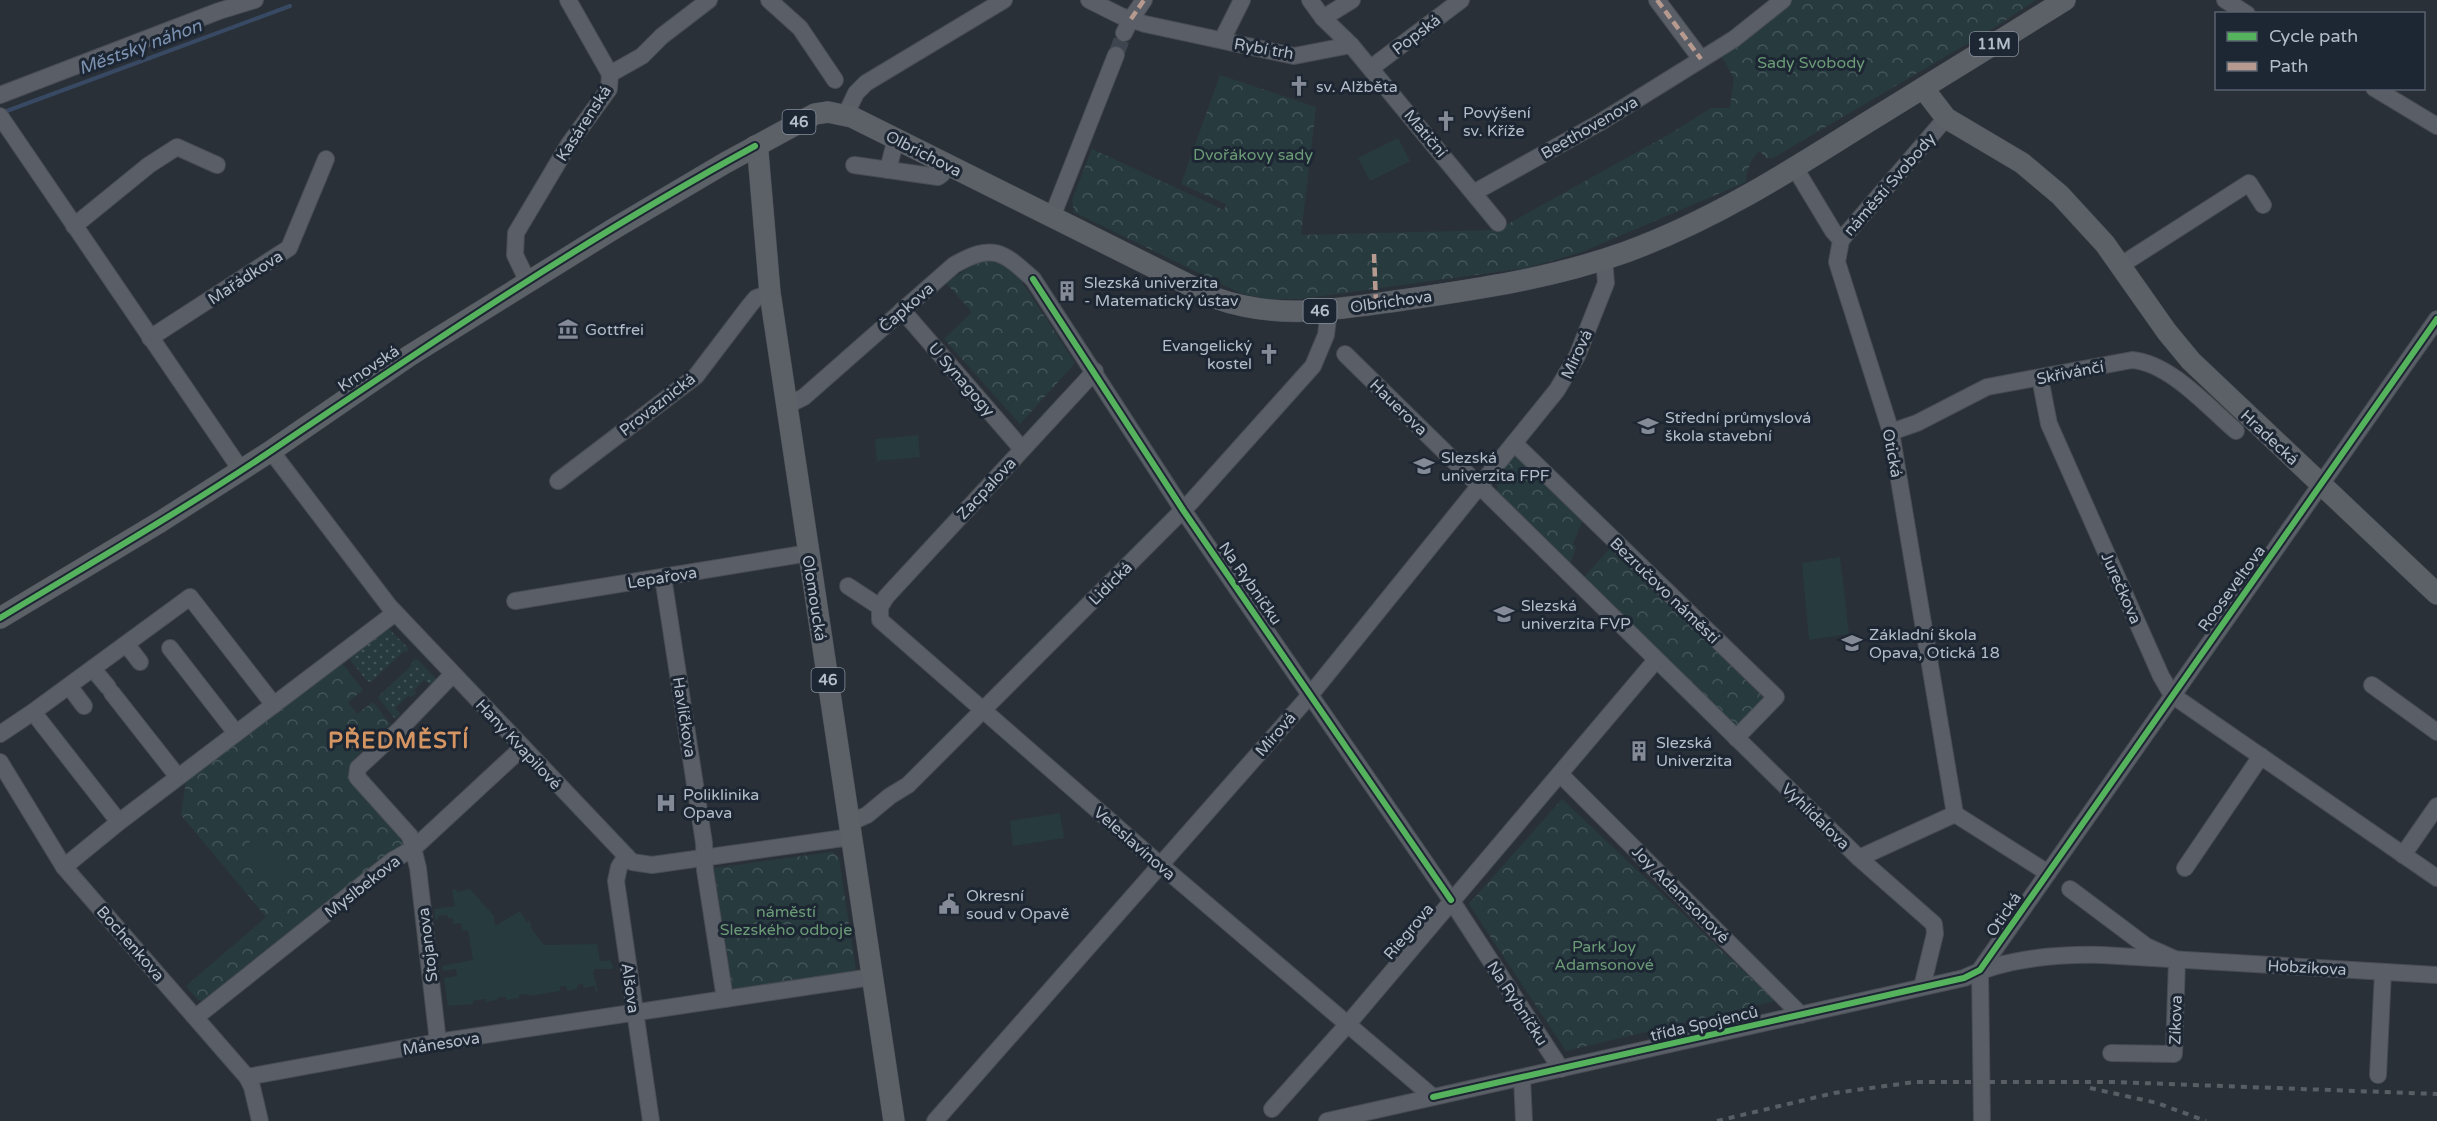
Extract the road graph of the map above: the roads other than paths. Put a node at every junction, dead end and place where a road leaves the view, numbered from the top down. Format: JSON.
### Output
{"nodes":[{"id":1,"x":255,"y":0,"type":"edge"},
{"id":2,"x":567,"y":0,"type":"edge"},
{"id":3,"x":709,"y":0,"type":"edge"},
{"id":4,"x":769,"y":0,"type":"edge"},
{"id":5,"x":1005,"y":0,"type":"edge"},
{"id":6,"x":1089,"y":0,"type":"edge"},
{"id":7,"x":1144,"y":0,"type":"edge"},
{"id":8,"x":1242,"y":0,"type":"edge"},
{"id":9,"x":1310,"y":0,"type":"edge"},
{"id":10,"x":1352,"y":0,"type":"edge"},
{"id":11,"x":1461,"y":0,"type":"edge"},
{"id":12,"x":1657,"y":0,"type":"edge"},
{"id":13,"x":2065,"y":0,"type":"edge"},
{"id":14,"x":2225,"y":0,"type":"edge"},
{"id":15,"x":1780,"y":3,"type":"edge"},
{"id":16,"x":2244,"y":12,"type":"edge"},
{"id":17,"x":1323,"y":18,"type":"junction"},
{"id":18,"x":1128,"y":26,"type":"junction"},
{"id":19,"x":1222,"y":40,"type":"junction"},
{"id":20,"x":1352,"y":45,"type":"junction"},
{"id":21,"x":1116,"y":55,"type":"tunnel mouth"},
{"id":22,"x":1701,"y":59,"type":"junction"},
{"id":23,"x":1371,"y":68,"type":"junction"},
{"id":24,"x":610,"y":74,"type":"junction"},
{"id":25,"x":835,"y":80,"type":"dead end"},
{"id":26,"x":1923,"y":88,"type":"junction"},
{"id":27,"x":2377,"y":90,"type":"edge"},
{"id":28,"x":0,"y":95,"type":"edge"},
{"id":29,"x":846,"y":114,"type":"junction"},
{"id":30,"x":1946,"y":117,"type":"junction"},
{"id":31,"x":2,"y":118,"type":"edge"},
{"id":32,"x":2437,"y":126,"type":"edge"},
{"id":33,"x":896,"y":138,"type":"junction"},
{"id":34,"x":755,"y":146,"type":"junction"},
{"id":35,"x":326,"y":159,"type":"dead end"},
{"id":36,"x":217,"y":165,"type":"dead end"},
{"id":37,"x":854,"y":165,"type":"dead end"},
{"id":38,"x":946,"y":165,"type":"junction"},
{"id":39,"x":888,"y":170,"type":"junction"},
{"id":40,"x":1787,"y":173,"type":"junction"},
{"id":41,"x":1475,"y":192,"type":"junction"},
{"id":42,"x":2264,"y":205,"type":"dead end"},
{"id":43,"x":1052,"y":217,"type":"junction"},
{"id":44,"x":1498,"y":222,"type":"dead end"},
{"id":45,"x":74,"y":226,"type":"junction"},
{"id":46,"x":1841,"y":240,"type":"junction"},
{"id":47,"x":1604,"y":259,"type":"junction"},
{"id":48,"x":2121,"y":265,"type":"junction"},
{"id":49,"x":1033,"y":279,"type":"joint"},
{"id":50,"x":528,"y":282,"type":"junction"},
{"id":51,"x":770,"y":292,"type":"junction"},
{"id":52,"x":902,"y":310,"type":"junction"},
{"id":53,"x":1329,"y":310,"type":"junction"},
{"id":54,"x":2437,"y":319,"type":"edge"},
{"id":55,"x":150,"y":338,"type":"junction"},
{"id":56,"x":1345,"y":354,"type":"dead end"},
{"id":57,"x":1095,"y":371,"type":"junction"},
{"id":58,"x":2040,"y":378,"type":"junction"},
{"id":59,"x":786,"y":406,"type":"junction"},
{"id":60,"x":2236,"y":431,"type":"dead end"},
{"id":61,"x":1891,"y":432,"type":"junction"},
{"id":62,"x":1514,"y":443,"type":"junction"},
{"id":63,"x":1022,"y":449,"type":"junction"},
{"id":64,"x":271,"y":451,"type":"junction"},
{"id":65,"x":241,"y":470,"type":"junction"},
{"id":66,"x":558,"y":481,"type":"dead end"},
{"id":67,"x":1480,"y":485,"type":"junction"},
{"id":68,"x":2322,"y":485,"type":"junction"},
{"id":69,"x":1183,"y":510,"type":"junction"},
{"id":70,"x":808,"y":553,"type":"junction"},
{"id":71,"x":663,"y":577,"type":"junction"},
{"id":72,"x":848,"y":586,"type":"dead end"},
{"id":73,"x":2437,"y":594,"type":"edge"},
{"id":74,"x":515,"y":601,"type":"dead end"},
{"id":75,"x":880,"y":606,"type":"junction"},
{"id":76,"x":395,"y":613,"type":"junction"},
{"id":77,"x":0,"y":618,"type":"edge"},
{"id":78,"x":153,"y":626,"type":"junction"},
{"id":79,"x":127,"y":645,"type":"junction"},
{"id":80,"x":1656,"y":660,"type":"junction"},
{"id":81,"x":140,"y":662,"type":"dead end"},
{"id":82,"x":93,"y":669,"type":"junction"},
{"id":83,"x":453,"y":674,"type":"junction"},
{"id":84,"x":69,"y":686,"type":"junction"},
{"id":85,"x":2372,"y":686,"type":"dead end"},
{"id":86,"x":1311,"y":694,"type":"junction"},
{"id":87,"x":2172,"y":695,"type":"junction"},
{"id":88,"x":274,"y":705,"type":"junction"},
{"id":89,"x":84,"y":706,"type":"dead end"},
{"id":90,"x":982,"y":710,"type":"junction"},
{"id":91,"x":33,"y":712,"type":"junction"},
{"id":92,"x":2437,"y":732,"type":"edge"},
{"id":93,"x":0,"y":734,"type":"edge"},
{"id":94,"x":236,"y":734,"type":"junction"},
{"id":95,"x":1736,"y":738,"type":"junction"},
{"id":96,"x":522,"y":747,"type":"junction"},
{"id":97,"x":2261,"y":756,"type":"junction"},
{"id":98,"x":0,"y":762,"type":"edge"},
{"id":99,"x":1560,"y":774,"type":"junction"},
{"id":100,"x":178,"y":777,"type":"junction"},
{"id":101,"x":2437,"y":806,"type":"edge"},
{"id":102,"x":1955,"y":814,"type":"junction"},
{"id":103,"x":119,"y":822,"type":"junction"},
{"id":104,"x":850,"y":830,"type":"junction"},
{"id":105,"x":414,"y":848,"type":"junction"},
{"id":106,"x":2403,"y":855,"type":"junction"},
{"id":107,"x":626,"y":856,"type":"junction"},
{"id":108,"x":706,"y":857,"type":"junction"},
{"id":109,"x":1859,"y":858,"type":"junction"},
{"id":110,"x":1161,"y":865,"type":"junction"},
{"id":111,"x":64,"y":867,"type":"junction"},
{"id":112,"x":2185,"y":868,"type":"dead end"},
{"id":113,"x":2048,"y":873,"type":"junction"},
{"id":114,"x":2437,"y":879,"type":"edge"},
{"id":115,"x":2070,"y":890,"type":"dead end"},
{"id":116,"x":1451,"y":900,"type":"junction"},
{"id":117,"x":2176,"y":960,"type":"junction"},
{"id":118,"x":1980,"y":970,"type":"junction"},
{"id":119,"x":2384,"y":972,"type":"junction"},
{"id":120,"x":2437,"y":975,"type":"edge"},
{"id":121,"x":872,"y":977,"type":"junction"},
{"id":122,"x":1922,"y":987,"type":"junction"},
{"id":123,"x":725,"y":999,"type":"junction"},
{"id":124,"x":634,"y":1013,"type":"junction"},
{"id":125,"x":1801,"y":1015,"type":"junction"},
{"id":126,"x":196,"y":1017,"type":"junction"},
{"id":127,"x":1347,"y":1025,"type":"junction"},
{"id":128,"x":438,"y":1042,"type":"junction"},
{"id":129,"x":2110,"y":1053,"type":"dead end"},
{"id":130,"x":1561,"y":1070,"type":"junction"},
{"id":131,"x":2378,"y":1075,"type":"dead end"},
{"id":132,"x":248,"y":1077,"type":"junction"},
{"id":133,"x":1522,"y":1078,"type":"junction"},
{"id":134,"x":1433,"y":1097,"type":"junction"},
{"id":135,"x":1272,"y":1109,"type":"dead end"},
{"id":136,"x":260,"y":1121,"type":"edge"},
{"id":137,"x":651,"y":1121,"type":"edge"},
{"id":138,"x":894,"y":1121,"type":"edge"},
{"id":139,"x":935,"y":1121,"type":"edge"},
{"id":140,"x":1327,"y":1121,"type":"edge"},
{"id":141,"x":1524,"y":1121,"type":"edge"},
{"id":142,"x":1982,"y":1121,"type":"edge"}],
"edges":[{"from":1,"to":28,"type":"street"},
{"from":2,"to":24,"type":"street"},
{"from":3,"to":24,"type":"street","name":"Kasárenská"},
{"from":4,"to":25,"type":"street"},
{"from":5,"to":29,"type":"street"},
{"from":6,"to":18,"type":"street","name":"Rybí trh"},
{"from":7,"to":18,"type":"street"},
{"from":8,"to":19,"type":"street","name":"Rybí trh"},
{"from":9,"to":17,"type":"street"},
{"from":10,"to":17,"type":"street"},
{"from":11,"to":23,"type":"street","name":"Popská"},
{"from":12,"to":22,"type":"street"},
{"from":13,"to":26,"type":"main road","number":"11M"},
{"from":14,"to":16,"type":"street"},
{"from":15,"to":22,"type":"street"},
{"from":17,"to":20,"type":"street"},
{"from":18,"to":19,"type":"street","name":"Rybí trh"},
{"from":19,"to":20,"type":"street","name":"Rybí trh"},
{"from":20,"to":23,"type":"street","name":"Matiční"},
{"from":21,"to":43,"type":"street"},
{"from":22,"to":41,"type":"street","name":"Beethovenova"},
{"from":23,"to":41,"type":"street","name":"Matiční"},
{"from":24,"to":50,"type":"street","name":"Kasárenská"},
{"from":26,"to":30,"type":"main road","name":"Hradecká"},
{"from":26,"to":40,"type":"main road","number":"11M"},
{"from":27,"to":32,"type":"street"},
{"from":29,"to":33,"type":"main road","name":"Olbrichova","number":"46"},
{"from":29,"to":34,"type":"main road","number":"46"},
{"from":30,"to":46,"type":"street","name":"náměstí Svobody"},
{"from":30,"to":48,"type":"main road","name":"Hradecká"},
{"from":31,"to":45,"type":"street"},
{"from":33,"to":38,"type":"main road","name":"Olbrichova","number":"46"},
{"from":33,"to":39,"type":"street"},
{"from":34,"to":50,"type":"main road","name":"Krnovská"},
{"from":34,"to":51,"type":"main road","name":"Olomoucká","number":"46"},
{"from":35,"to":55,"type":"street","name":"Mařádkova"},
{"from":36,"to":45,"type":"street"},
{"from":37,"to":39,"type":"street"},
{"from":38,"to":39,"type":"street"},
{"from":38,"to":43,"type":"main road","name":"Olbrichova","number":"46"},
{"from":40,"to":46,"type":"street","name":"náměstí Svobody"},
{"from":40,"to":47,"type":"main road","name":"Olbrichova","number":"46"},
{"from":41,"to":44,"type":"street","name":"Matiční"},
{"from":42,"to":48,"type":"street"},
{"from":43,"to":53,"type":"main road","name":"Olbrichova","number":"46"},
{"from":45,"to":55,"type":"street"},
{"from":46,"to":61,"type":"street","name":"Otická"},
{"from":47,"to":53,"type":"main road","name":"Olbrichova","number":"46"},
{"from":47,"to":62,"type":"street","name":"Mírová"},
{"from":48,"to":68,"type":"main road","name":"Hradecká"},
{"from":49,"to":52,"type":"street","name":"Čapkova"},
{"from":49,"to":57,"type":"street","name":"Na Rybníčku"},
{"from":50,"to":64,"type":"main road","name":"Krnovská"},
{"from":51,"to":59,"type":"main road","name":"Olomoucká","number":"46"},
{"from":51,"to":66,"type":"street","name":"Provaznická"},
{"from":52,"to":59,"type":"street","name":"Čapkova"},
{"from":52,"to":63,"type":"street","name":"U Synagogy"},
{"from":53,"to":69,"type":"street","name":"Lidická"},
{"from":54,"to":68,"type":"street","name":"Rooseveltova"},
{"from":55,"to":65,"type":"street"},
{"from":56,"to":67,"type":"street","name":"Hauerova"},
{"from":57,"to":63,"type":"street","name":"Zacpalova"},
{"from":57,"to":69,"type":"street","name":"Na Rybníčku"},
{"from":58,"to":60,"type":"street","name":"Skřivánčí"},
{"from":58,"to":61,"type":"street","name":"Skřivánčí"},
{"from":58,"to":87,"type":"street","name":"Jurečkova"},
{"from":59,"to":70,"type":"main road","name":"Olomoucká","number":"46"},
{"from":61,"to":102,"type":"street","name":"Otická"},
{"from":62,"to":67,"type":"street","name":"Mírová"},
{"from":62,"to":95,"type":"street","name":"Bezručovo náměstí"},
{"from":63,"to":75,"type":"street","name":"Zacpalova"},
{"from":64,"to":65,"type":"main road","name":"Krnovská"},
{"from":64,"to":76,"type":"street","name":"Hany Kvapilové"},
{"from":65,"to":77,"type":"main road","name":"Krnovská"},
{"from":67,"to":80,"type":"street"},
{"from":67,"to":86,"type":"street","name":"Mírová"},
{"from":68,"to":73,"type":"main road","name":"Hradecká"},
{"from":68,"to":87,"type":"street","name":"Rooseveltova"},
{"from":69,"to":86,"type":"street","name":"Na Rybníčku"},
{"from":69,"to":90,"type":"street","name":"Lidická"},
{"from":70,"to":71,"type":"street","name":"Lepařova"},
{"from":70,"to":104,"type":"main road","name":"Olomoucká","number":"46"},
{"from":71,"to":74,"type":"street","name":"Lepařova"},
{"from":71,"to":108,"type":"street","name":"Havlíčkova"},
{"from":72,"to":75,"type":"street"},
{"from":75,"to":90,"type":"street","name":"Veleslavínova"},
{"from":76,"to":83,"type":"street","name":"Hany Kvapilové"},
{"from":76,"to":88,"type":"street"},
{"from":78,"to":79,"type":"street"},
{"from":78,"to":88,"type":"street"},
{"from":78,"to":94,"type":"street"},
{"from":79,"to":81,"type":"street"},
{"from":79,"to":82,"type":"street"},
{"from":80,"to":95,"type":"street","name":"Vyhlídalova"},
{"from":80,"to":99,"type":"street","name":"Riegrova"},
{"from":82,"to":84,"type":"street"},
{"from":82,"to":100,"type":"street"},
{"from":83,"to":96,"type":"street","name":"Hany Kvapilové"},
{"from":83,"to":105,"type":"street"},
{"from":84,"to":89,"type":"street"},
{"from":84,"to":91,"type":"street"},
{"from":85,"to":92,"type":"street"},
{"from":86,"to":110,"type":"street","name":"Mírová"},
{"from":86,"to":116,"type":"street","name":"Na Rybníčku"},
{"from":87,"to":97,"type":"street","name":"Jurečkova"},
{"from":87,"to":113,"type":"street","name":"Rooseveltova"},
{"from":88,"to":94,"type":"street"},
{"from":90,"to":104,"type":"street","name":"Lidická"},
{"from":90,"to":110,"type":"street","name":"Veleslavínova"},
{"from":91,"to":93,"type":"street"},
{"from":91,"to":103,"type":"street"},
{"from":94,"to":100,"type":"street"},
{"from":95,"to":109,"type":"street","name":"Vyhlídalova"},
{"from":96,"to":105,"type":"street","name":"Myslbekova"},
{"from":96,"to":107,"type":"street","name":"Hany Kvapilové"},
{"from":97,"to":106,"type":"street","name":"Jurečkova"},
{"from":97,"to":112,"type":"street"},
{"from":98,"to":111,"type":"street","name":"Bochenkova"},
{"from":99,"to":116,"type":"street","name":"Riegrova"},
{"from":99,"to":125,"type":"street","name":"Joy Adamsonové"},
{"from":100,"to":103,"type":"street"},
{"from":101,"to":106,"type":"street"},
{"from":102,"to":109,"type":"street"},
{"from":102,"to":113,"type":"street"},
{"from":103,"to":111,"type":"street"},
{"from":104,"to":108,"type":"street","name":"Hany Kvapilové"},
{"from":104,"to":121,"type":"main road","name":"Olomoucká","number":"46"},
{"from":105,"to":126,"type":"street","name":"Myslbekova"},
{"from":105,"to":128,"type":"street","name":"Stojanova"},
{"from":106,"to":114,"type":"street","name":"Jurečkova"},
{"from":107,"to":108,"type":"street","name":"Hany Kvapilové"},
{"from":107,"to":124,"type":"street","name":"Alšova"},
{"from":108,"to":123,"type":"street","name":"Havlíčkova"},
{"from":109,"to":122,"type":"street","name":"Vyhlídalova"},
{"from":110,"to":127,"type":"street","name":"Veleslavínova"},
{"from":110,"to":139,"type":"street","name":"Mírová"},
{"from":111,"to":126,"type":"street","name":"Bochenkova"},
{"from":113,"to":118,"type":"street","name":"Otická"},
{"from":115,"to":117,"type":"street","name":"Hobzíkova"},
{"from":116,"to":127,"type":"street","name":"Riegrova"},
{"from":116,"to":130,"type":"street","name":"Na Rybníčku"},
{"from":117,"to":118,"type":"street","name":"Hobzíkova"},
{"from":117,"to":119,"type":"street","name":"Hobzíkova"},
{"from":117,"to":129,"type":"street","name":"Zíkova"},
{"from":118,"to":122,"type":"street","name":"třída Spojenců"},
{"from":118,"to":142,"type":"street"},
{"from":119,"to":120,"type":"street","name":"Hobzíkova"},
{"from":119,"to":131,"type":"street"},
{"from":121,"to":123,"type":"street"},
{"from":121,"to":138,"type":"main road","name":"Olomoucká","number":"46"},
{"from":122,"to":125,"type":"street","name":"třída Spojenců"},
{"from":123,"to":124,"type":"street"},
{"from":124,"to":128,"type":"street","name":"Mánesova"},
{"from":124,"to":137,"type":"street","name":"Alšova"},
{"from":125,"to":130,"type":"street","name":"třída Spojenců"},
{"from":126,"to":132,"type":"street","name":"Bochenkova"},
{"from":127,"to":134,"type":"street","name":"Veleslavínova"},
{"from":127,"to":135,"type":"street","name":"Riegrova"},
{"from":128,"to":132,"type":"street","name":"Mánesova"},
{"from":130,"to":133,"type":"street","name":"třída Spojenců"},
{"from":132,"to":136,"type":"street","name":"Bochenkova"},
{"from":133,"to":134,"type":"street","name":"třída Spojenců"},
{"from":133,"to":141,"type":"street"},
{"from":134,"to":140,"type":"street","name":"třída Spojenců"}]}
